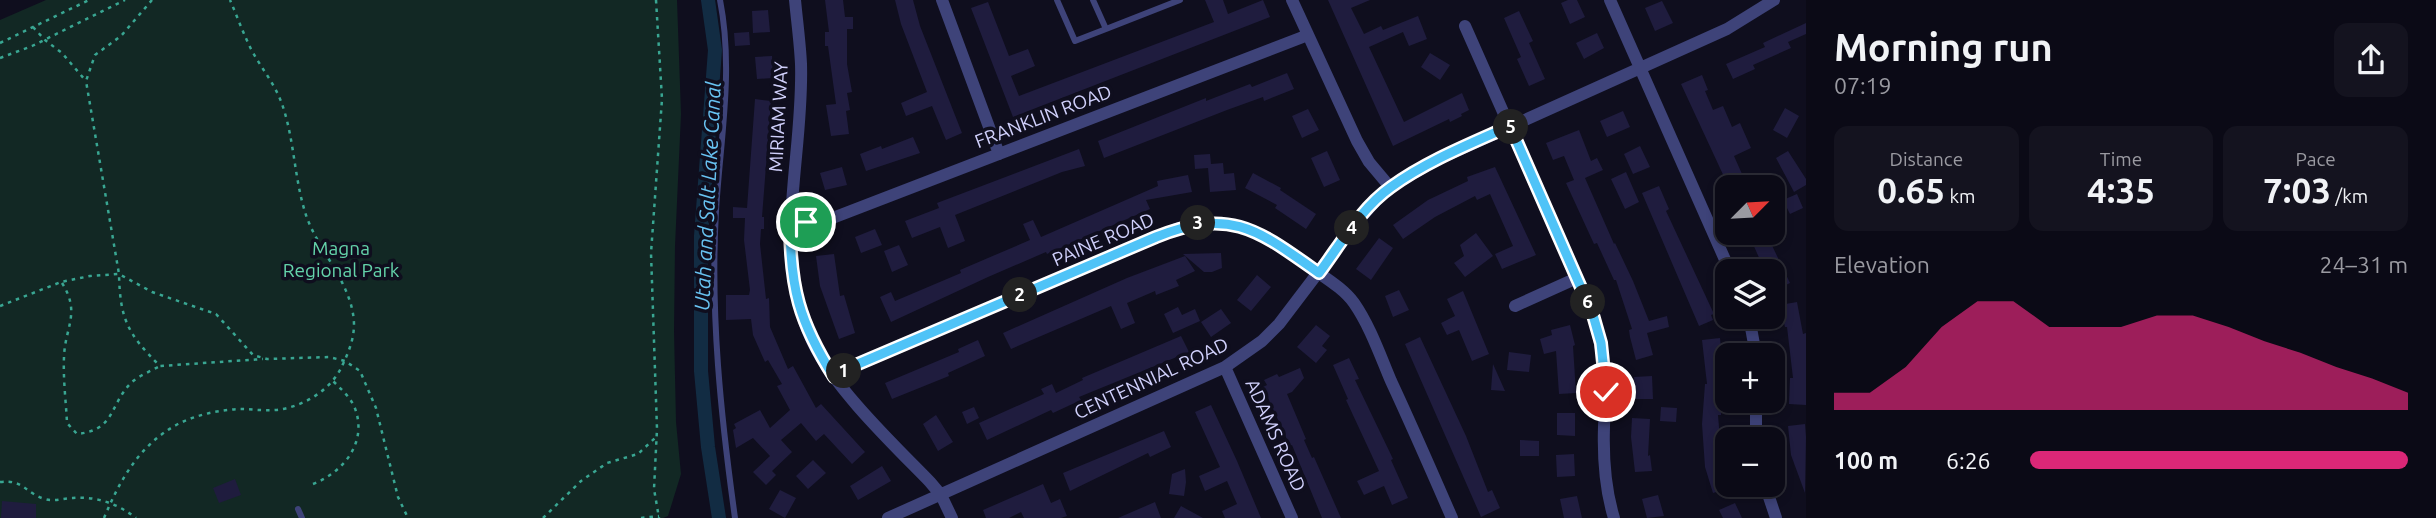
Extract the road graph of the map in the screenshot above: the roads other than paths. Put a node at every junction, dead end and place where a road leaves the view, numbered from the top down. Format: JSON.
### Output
{"nodes":[{"id":1,"x":720,"y":0,"type":"edge"},
{"id":2,"x":795,"y":0,"type":"edge"},
{"id":3,"x":942,"y":0,"type":"edge"},
{"id":4,"x":1057,"y":0,"type":"edge"},
{"id":5,"x":1093,"y":0,"type":"edge"},
{"id":6,"x":1180,"y":0,"type":"edge"},
{"id":7,"x":1292,"y":0,"type":"edge"},
{"id":8,"x":1610,"y":0,"type":"edge"},
{"id":9,"x":1774,"y":0,"type":"edge"},
{"id":10,"x":1465,"y":26,"type":"dead end"},
{"id":11,"x":1106,"y":29,"type":"junction"},
{"id":12,"x":1308,"y":35,"type":"junction"},
{"id":13,"x":1640,"y":68,"type":"junction"},
{"id":14,"x":1510,"y":126,"type":"junction"},
{"id":15,"x":999,"y":153,"type":"junction"},
{"id":16,"x":1390,"y":187,"type":"junction"},
{"id":17,"x":790,"y":222,"type":"junction"},
{"id":18,"x":1725,"y":259,"type":"edge"},
{"id":19,"x":1319,"y":273,"type":"junction"},
{"id":20,"x":1577,"y":278,"type":"junction"},
{"id":21,"x":1515,"y":306,"type":"dead end"},
{"id":22,"x":1225,"y":367,"type":"junction"},
{"id":23,"x":834,"y":377,"type":"junction"},
{"id":24,"x":940,"y":495,"type":"junction"},
{"id":25,"x":1769,"y":497,"type":"edge"},
{"id":26,"x":298,"y":509,"type":"dead end"},
{"id":27,"x":302,"y":518,"type":"edge"},
{"id":28,"x":735,"y":518,"type":"edge"},
{"id":29,"x":888,"y":518,"type":"edge"},
{"id":30,"x":952,"y":518,"type":"edge"},
{"id":31,"x":1292,"y":518,"type":"edge"},
{"id":32,"x":1452,"y":518,"type":"edge"},
{"id":33,"x":1614,"y":518,"type":"edge"},
{"id":34,"x":1776,"y":518,"type":"edge"}],
"edges":[{"from":1,"to":28,"type":"lane"},
{"from":2,"to":17,"type":"street","name":"MIRIAM WAY"},
{"from":3,"to":15,"type":"street"},
{"from":4,"to":11,"type":"lane"},
{"from":5,"to":11,"type":"lane"},
{"from":6,"to":11,"type":"lane"},
{"from":7,"to":12,"type":"street"},
{"from":8,"to":13,"type":"street"},
{"from":9,"to":13,"type":"street","name":"CENTENNIAL ROAD"},
{"from":10,"to":14,"type":"street"},
{"from":12,"to":15,"type":"street","name":"FRANKLIN ROAD"},
{"from":12,"to":16,"type":"street"},
{"from":13,"to":14,"type":"street","name":"CENTENNIAL ROAD"},
{"from":13,"to":18,"type":"street"},
{"from":14,"to":16,"type":"street","name":"CENTENNIAL ROAD"},
{"from":14,"to":20,"type":"street"},
{"from":15,"to":17,"type":"street","name":"FRANKLIN ROAD"},
{"from":16,"to":19,"type":"street","name":"CENTENNIAL ROAD"},
{"from":17,"to":23,"type":"street","name":"MIRIAM WAY"},
{"from":19,"to":22,"type":"street","name":"CENTENNIAL ROAD"},
{"from":19,"to":23,"type":"street","name":"PAINE ROAD"},
{"from":19,"to":32,"type":"street","name":"PAINE ROAD"},
{"from":20,"to":21,"type":"street"},
{"from":20,"to":33,"type":"street"},
{"from":22,"to":24,"type":"street","name":"CENTENNIAL ROAD"},
{"from":22,"to":31,"type":"street","name":"ADAMS ROAD"},
{"from":23,"to":24,"type":"street","name":"MIRIAM WAY"},
{"from":24,"to":29,"type":"street","name":"CENTENNIAL ROAD"},
{"from":24,"to":30,"type":"street","name":"MIRIAM WAY"},
{"from":25,"to":34,"type":"street"},
{"from":26,"to":27,"type":"lane"}]}
